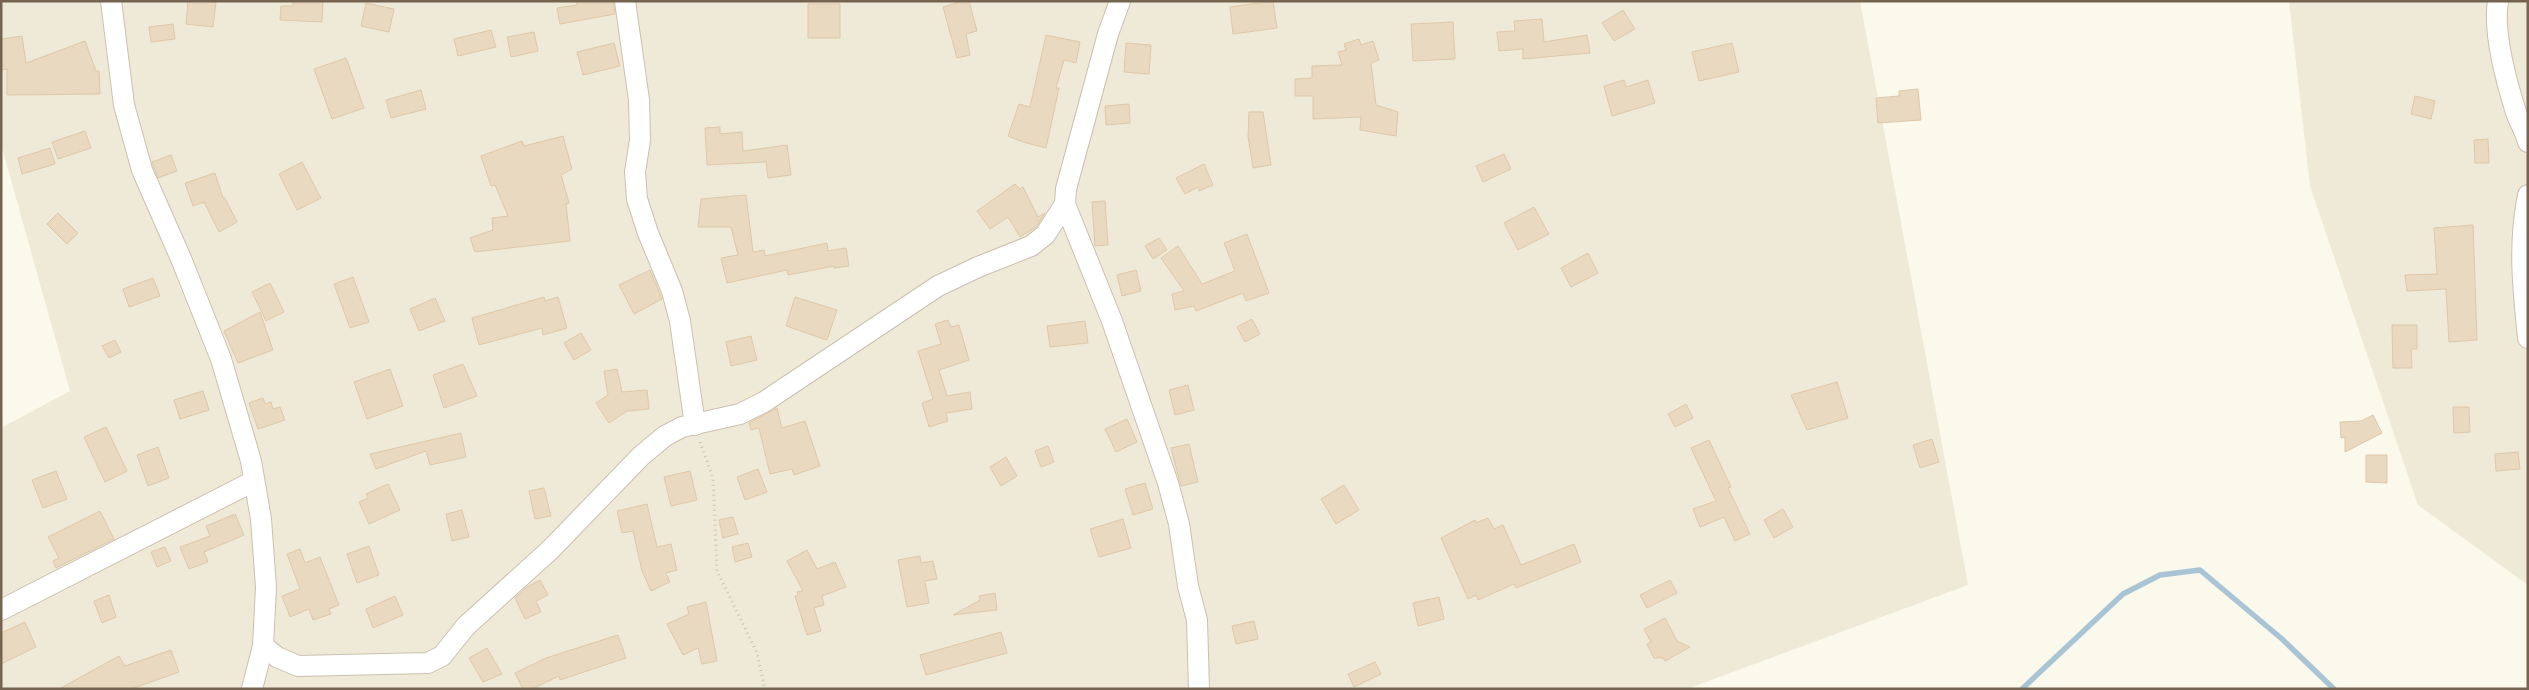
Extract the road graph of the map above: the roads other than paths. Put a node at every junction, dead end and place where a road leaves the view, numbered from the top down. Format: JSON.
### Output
{"nodes":[{"id":1,"x":111,"y":1,"type":"edge"},
{"id":2,"x":625,"y":1,"type":"edge"},
{"id":3,"x":1120,"y":1,"type":"edge"},
{"id":4,"x":2498,"y":1,"type":"edge"},
{"id":5,"x":2528,"y":142,"type":"edge"},
{"id":6,"x":2528,"y":195,"type":"edge"},
{"id":7,"x":1066,"y":204,"type":"junction"},
{"id":8,"x":2528,"y":338,"type":"edge"},
{"id":9,"x":695,"y":425,"type":"junction"},
{"id":10,"x":254,"y":482,"type":"junction"},
{"id":11,"x":1,"y":610,"type":"edge"},
{"id":12,"x":263,"y":646,"type":"junction"},
{"id":13,"x":252,"y":689,"type":"edge"},
{"id":14,"x":1199,"y":689,"type":"edge"}],
"edges":[{"from":1,"to":10,"type":"street"},
{"from":2,"to":9,"type":"street"},
{"from":3,"to":7,"type":"street"},
{"from":4,"to":5,"type":"street"},
{"from":6,"to":8,"type":"street"},
{"from":7,"to":9,"type":"street"},
{"from":7,"to":14,"type":"street"},
{"from":9,"to":12,"type":"street"},
{"from":10,"to":11,"type":"street"},
{"from":10,"to":12,"type":"street"},
{"from":12,"to":13,"type":"street"}]}
